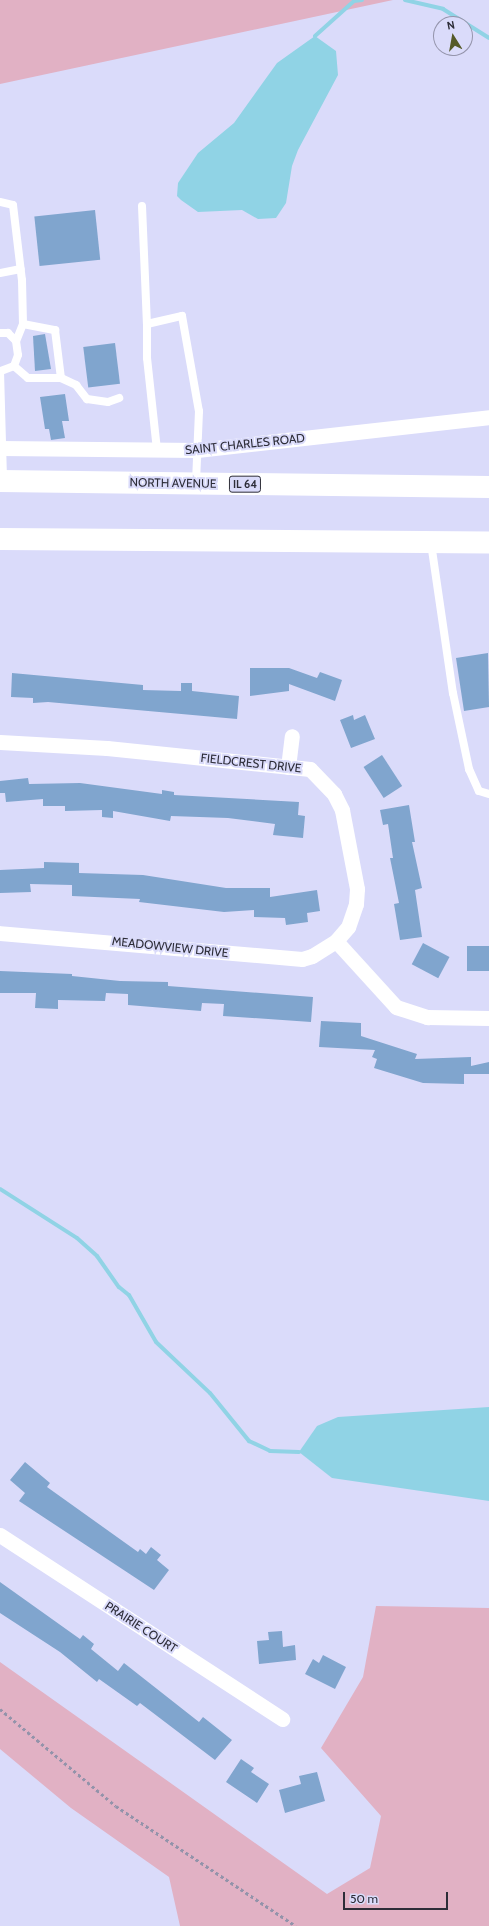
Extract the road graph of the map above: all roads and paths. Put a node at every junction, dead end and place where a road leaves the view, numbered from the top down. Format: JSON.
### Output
{"nodes":[{"id":1,"x":0,"y":202,"type":"edge"},
{"id":2,"x":142,"y":206,"type":"dead end"},
{"id":3,"x":21,"y":269,"type":"junction"},
{"id":4,"x":0,"y":273,"type":"edge"},
{"id":5,"x":23,"y":324,"type":"junction"},
{"id":6,"x":147,"y":324,"type":"junction"},
{"id":7,"x":0,"y":333,"type":"edge"},
{"id":8,"x":16,"y":341,"type":"junction"},
{"id":9,"x":14,"y":366,"type":"junction"},
{"id":10,"x":0,"y":371,"type":"edge"},
{"id":11,"x":61,"y":378,"type":"junction"},
{"id":12,"x":119,"y":398,"type":"dead end"},
{"id":13,"x":489,"y":417,"type":"edge"},
{"id":14,"x":2,"y":448,"type":"edge"},
{"id":15,"x":157,"y":450,"type":"junction"},
{"id":16,"x":197,"y":450,"type":"junction"},
{"id":17,"x":2,"y":481,"type":"edge"},
{"id":18,"x":196,"y":483,"type":"junction"},
{"id":19,"x":489,"y":487,"type":"edge"},
{"id":20,"x":0,"y":539,"type":"edge"},
{"id":21,"x":431,"y":542,"type":"junction"},
{"id":22,"x":489,"y":542,"type":"edge"},
{"id":23,"x":292,"y":736,"type":"dead end"},
{"id":24,"x":0,"y":742,"type":"edge"},
{"id":25,"x":288,"y":767,"type":"junction"},
{"id":26,"x":489,"y":794,"type":"edge"},
{"id":27,"x":0,"y":934,"type":"edge"},
{"id":28,"x":336,"y":941,"type":"junction"},
{"id":29,"x":489,"y":1018,"type":"edge"},
{"id":30,"x":0,"y":1535,"type":"edge"},
{"id":31,"x":0,"y":1709,"type":"edge"},
{"id":32,"x":282,"y":1719,"type":"dead end"},
{"id":33,"x":296,"y":1926,"type":"edge"}],
"edges":[{"from":1,"to":3,"type":"lane"},
{"from":2,"to":6,"type":"lane"},
{"from":3,"to":4,"type":"lane"},
{"from":3,"to":5,"type":"lane"},
{"from":5,"to":8,"type":"lane"},
{"from":5,"to":11,"type":"lane"},
{"from":6,"to":15,"type":"lane"},
{"from":6,"to":16,"type":"lane"},
{"from":7,"to":8,"type":"lane"},
{"from":8,"to":9,"type":"lane"},
{"from":9,"to":10,"type":"lane"},
{"from":9,"to":11,"type":"lane"},
{"from":10,"to":14,"type":"lane"},
{"from":11,"to":12,"type":"lane"},
{"from":13,"to":16,"type":"street","name":"SAINT CHARLES ROAD"},
{"from":14,"to":15,"type":"street","name":"SAINT CHARLES ROAD"},
{"from":14,"to":17,"type":"lane"},
{"from":15,"to":16,"type":"street","name":"SAINT CHARLES ROAD"},
{"from":16,"to":18,"type":"lane"},
{"from":17,"to":18,"type":"main road","name":"NORTH AVENUE","number":"IL 64"},
{"from":18,"to":19,"type":"main road","name":"NORTH AVENUE","number":"IL 64"},
{"from":20,"to":21,"type":"main road"},
{"from":21,"to":22,"type":"main road"},
{"from":21,"to":26,"type":"lane"},
{"from":23,"to":25,"type":"street"},
{"from":24,"to":25,"type":"street","name":"FIELDCREST DRIVE"},
{"from":25,"to":28,"type":"street","name":"FIELDCREST DRIVE"},
{"from":27,"to":28,"type":"street","name":"MEADOWVIEW DRIVE"},
{"from":28,"to":29,"type":"street"},
{"from":30,"to":32,"type":"street","name":"PRAIRIE COURT"},
{"from":31,"to":33,"type":"path"}]}
